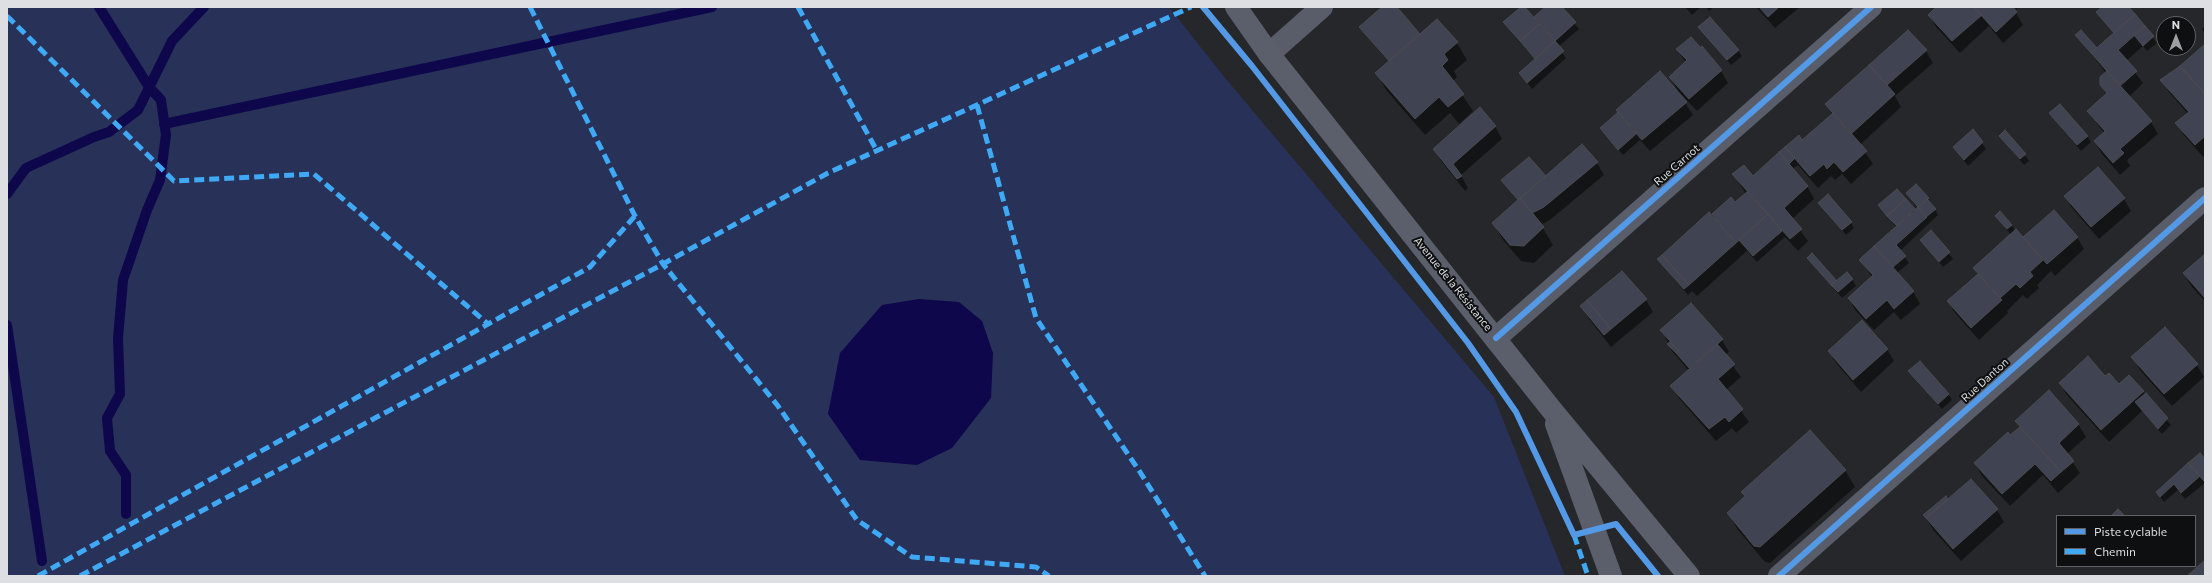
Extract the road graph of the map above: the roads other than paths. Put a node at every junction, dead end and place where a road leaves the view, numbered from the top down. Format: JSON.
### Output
{"nodes":[{"id":1,"x":1236,"y":7,"type":"edge"},
{"id":2,"x":1322,"y":7,"type":"edge"},
{"id":3,"x":1871,"y":7,"type":"edge"},
{"id":4,"x":1269,"y":54,"type":"junction"},
{"id":5,"x":2205,"y":198,"type":"edge"},
{"id":6,"x":1496,"y":338,"type":"junction"},
{"id":7,"x":1551,"y":409,"type":"junction"},
{"id":8,"x":1611,"y":576,"type":"edge"},
{"id":9,"x":1689,"y":576,"type":"edge"},
{"id":10,"x":1779,"y":576,"type":"edge"}],
"edges":[{"from":1,"to":4,"type":"main road","name":"Avenue de la Résistance"},
{"from":2,"to":4,"type":"street"},
{"from":3,"to":6,"type":"street","name":"Rue Carnot"},
{"from":4,"to":6,"type":"main road","name":"Avenue de la Résistance"},
{"from":5,"to":10,"type":"street","name":"Rue Danton"},
{"from":6,"to":7,"type":"main road","name":"Avenue de la Résistance"},
{"from":7,"to":8,"type":"main road"},
{"from":7,"to":9,"type":"main road","name":"Avenue de la Résistance"}]}
